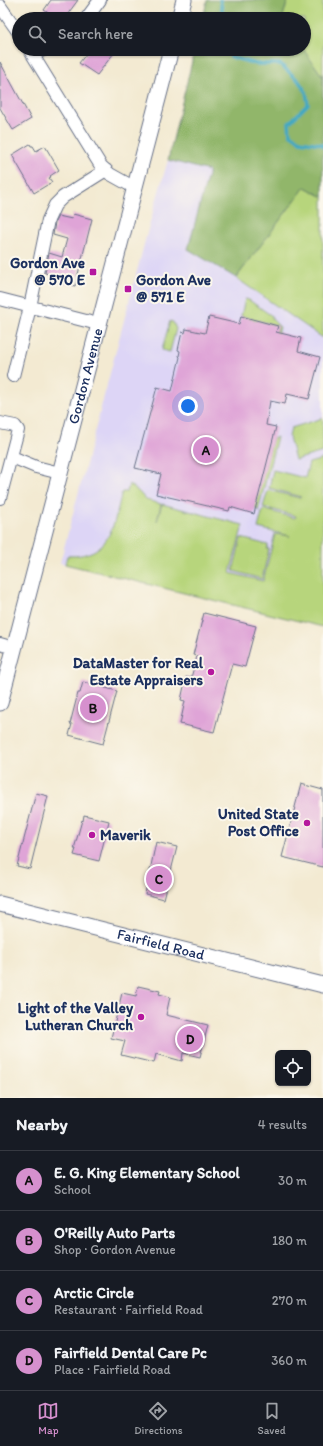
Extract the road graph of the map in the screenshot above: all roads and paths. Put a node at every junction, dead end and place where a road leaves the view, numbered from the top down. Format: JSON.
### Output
{"nodes":[{"id":1,"x":100,"y":0,"type":"edge"},
{"id":2,"x":184,"y":0,"type":"edge"},
{"id":3,"x":0,"y":6,"type":"edge"},
{"id":4,"x":91,"y":12,"type":"edge"},
{"id":5,"x":181,"y":12,"type":"edge"},
{"id":6,"x":12,"y":23,"type":"edge"},
{"id":7,"x":33,"y":56,"type":"edge"},
{"id":8,"x":169,"y":56,"type":"edge"},
{"id":9,"x":106,"y":170,"type":"junction"},
{"id":10,"x":135,"y":188,"type":"junction"},
{"id":11,"x":0,"y":299,"type":"edge"},
{"id":12,"x":30,"y":307,"type":"junction"},
{"id":13,"x":98,"y":324,"type":"junction"},
{"id":14,"x":13,"y":376,"type":"dead end"},
{"id":15,"x":0,"y":423,"type":"edge"},
{"id":16,"x":12,"y":457,"type":"junction"},
{"id":17,"x":60,"y":473,"type":"junction"},
{"id":18,"x":0,"y":498,"type":"edge"},
{"id":19,"x":7,"y":646,"type":"edge"},
{"id":20,"x":0,"y":703,"type":"edge"},
{"id":21,"x":0,"y":904,"type":"edge"},
{"id":22,"x":323,"y":985,"type":"edge"}],
"edges":[{"from":1,"to":4,"type":"street"},
{"from":2,"to":5,"type":"main road"},
{"from":3,"to":6,"type":"street"},
{"from":7,"to":9,"type":"street"},
{"from":8,"to":10,"type":"main road","name":"Gordon Avenue"},
{"from":9,"to":10,"type":"street"},
{"from":9,"to":12,"type":"street"},
{"from":10,"to":13,"type":"main road","name":"Gordon Avenue"},
{"from":11,"to":12,"type":"street"},
{"from":12,"to":13,"type":"street"},
{"from":12,"to":14,"type":"street"},
{"from":13,"to":17,"type":"main road","name":"Gordon Avenue"},
{"from":15,"to":16,"type":"street"},
{"from":16,"to":17,"type":"street"},
{"from":16,"to":18,"type":"street"},
{"from":17,"to":19,"type":"main road","name":"Gordon Avenue"},
{"from":19,"to":20,"type":"main road","name":"Gordon Avenue"},
{"from":21,"to":22,"type":"main road","name":"Fairfield Road"}]}
